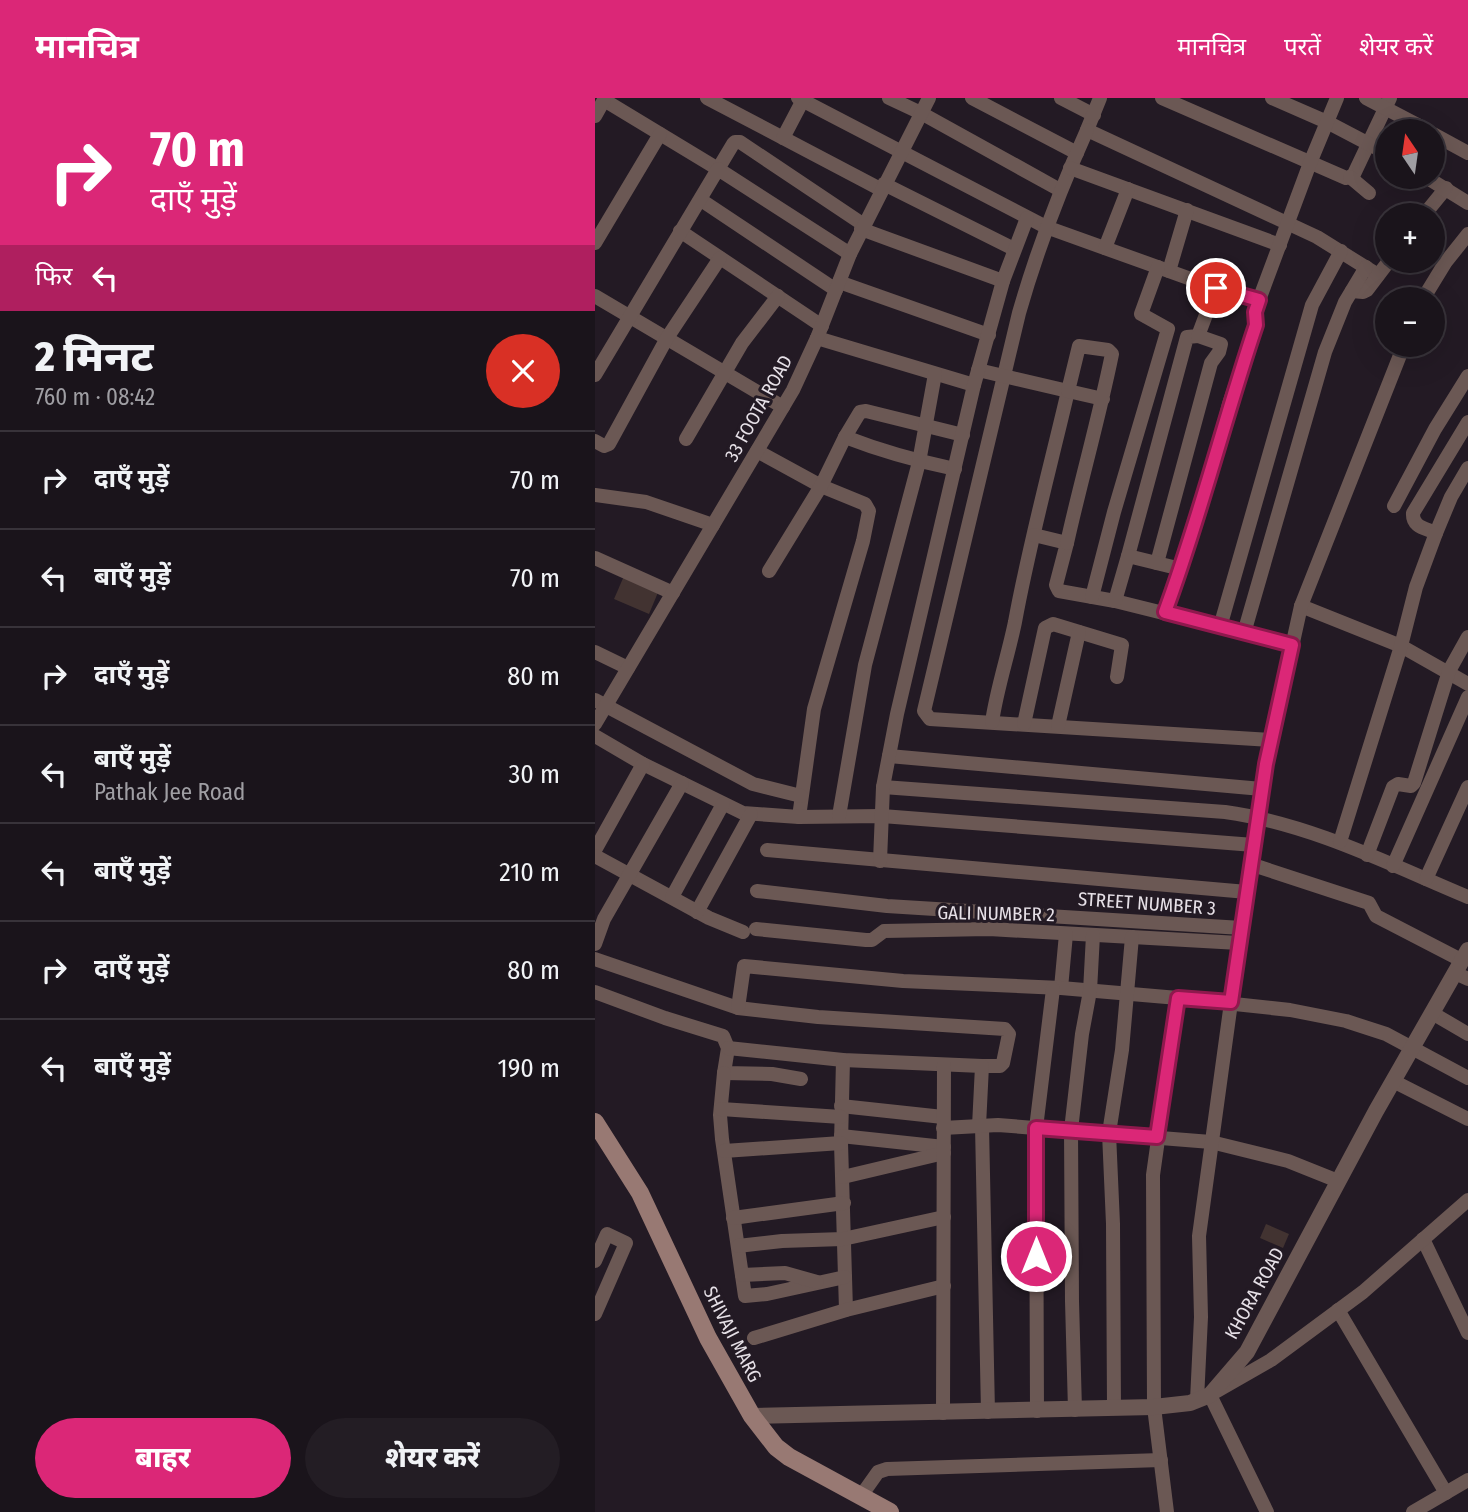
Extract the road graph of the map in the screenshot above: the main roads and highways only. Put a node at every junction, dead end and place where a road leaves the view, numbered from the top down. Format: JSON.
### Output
{"nodes":[{"id":1,"x":595,"y":1122,"type":"edge"},
{"id":2,"x":891,"y":1512,"type":"edge"}],
"edges":[{"from":1,"to":2,"type":"main road","name":"SHIVAJI MARG"}]}
